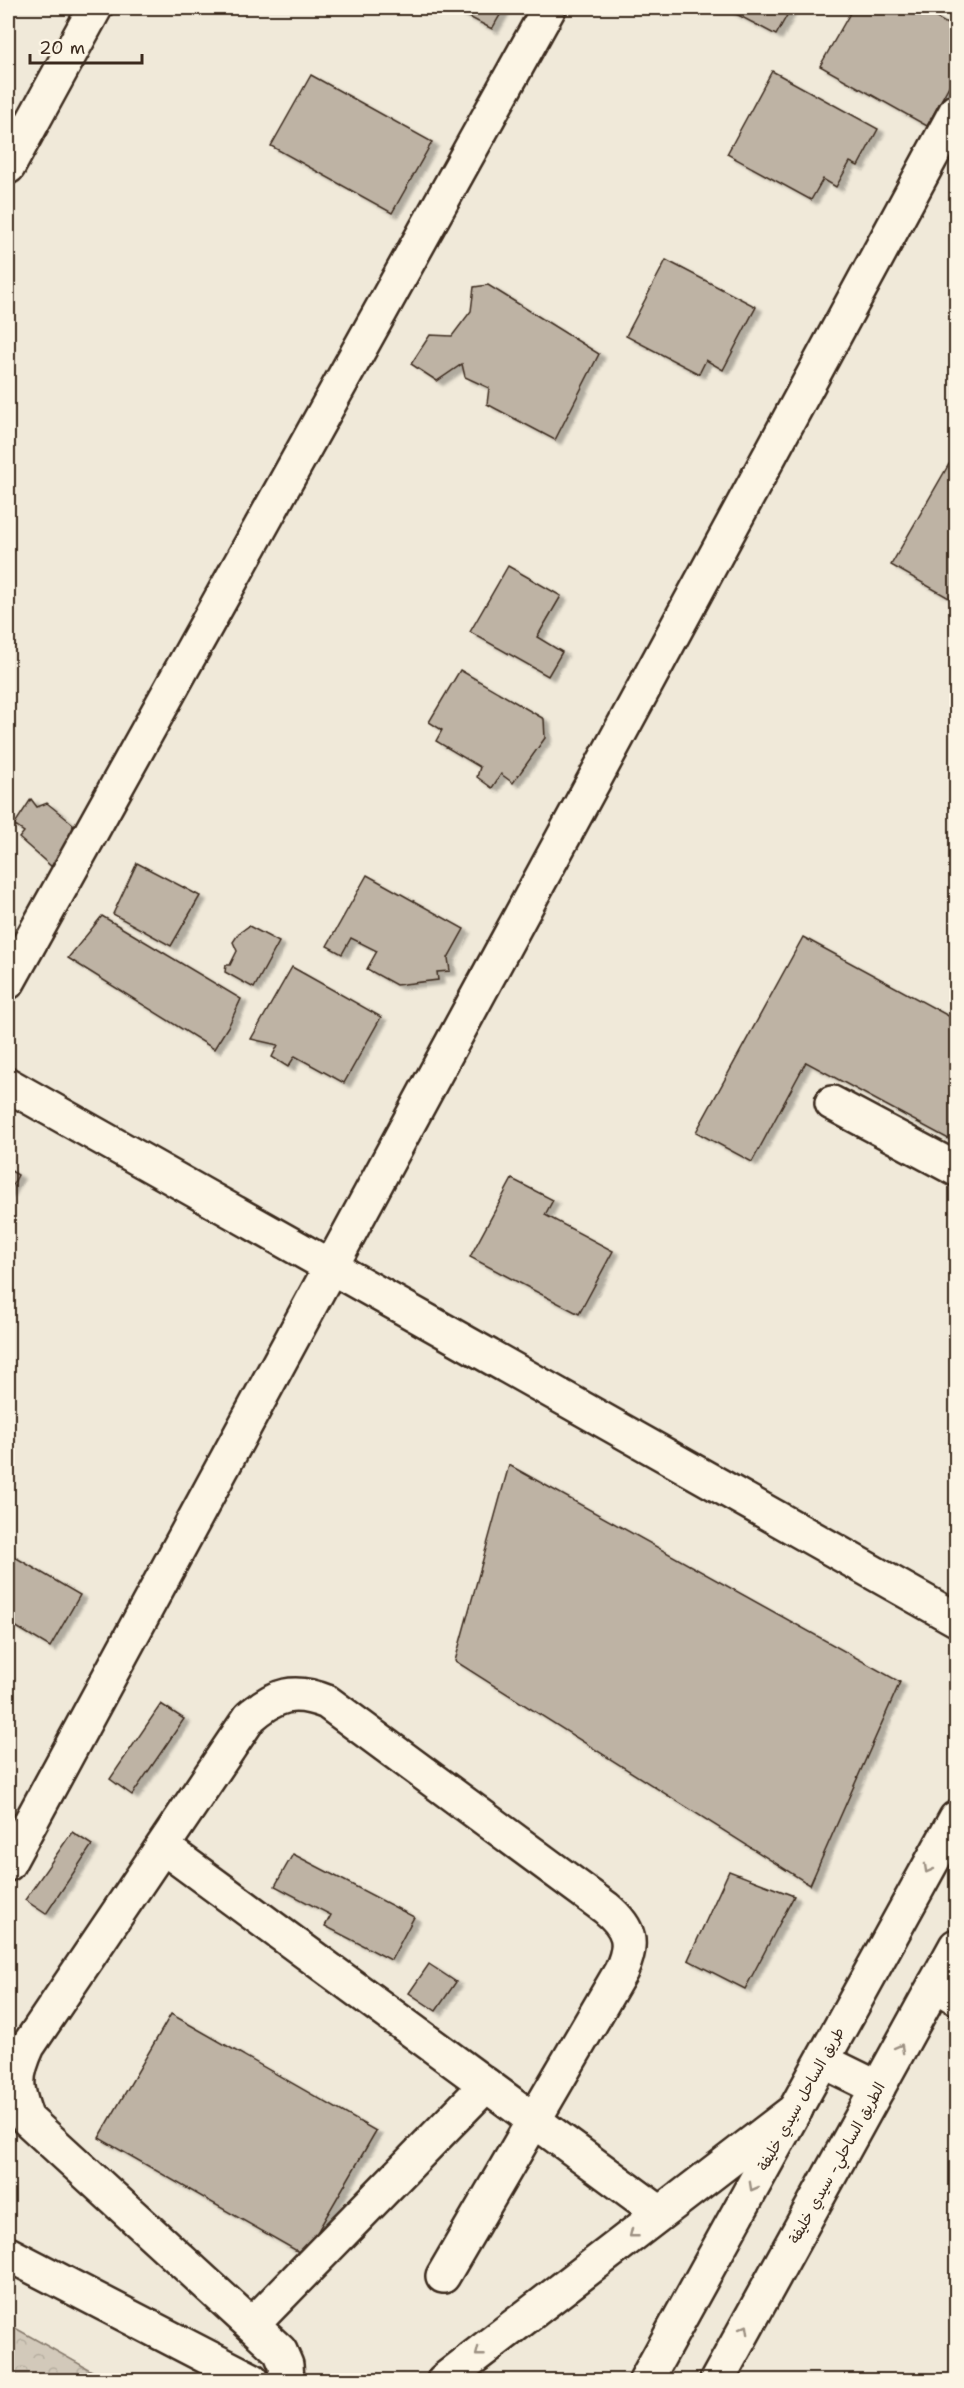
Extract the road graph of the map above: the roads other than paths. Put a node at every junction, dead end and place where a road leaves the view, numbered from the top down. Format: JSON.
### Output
{"nodes":[{"id":1,"x":95,"y":8,"type":"edge"},
{"id":2,"x":549,"y":8,"type":"edge"},
{"id":3,"x":957,"y":111,"type":"edge"},
{"id":4,"x":8,"y":167,"type":"edge"},
{"id":5,"x":8,"y":982,"type":"edge"},
{"id":6,"x":8,"y":1085,"type":"edge"},
{"id":7,"x":832,"y":1103,"type":"dead end"},
{"id":8,"x":957,"y":1169,"type":"edge"},
{"id":9,"x":331,"y":1267,"type":"junction"},
{"id":10,"x":957,"y":1619,"type":"edge"},
{"id":11,"x":957,"y":1818,"type":"edge"},
{"id":12,"x":163,"y":1847,"type":"junction"},
{"id":13,"x":8,"y":1864,"type":"edge"},
{"id":14,"x":957,"y":1946,"type":"edge"},
{"id":15,"x":946,"y":1991,"type":"edge"},
{"id":16,"x":823,"y":2061,"type":"junction"},
{"id":17,"x":486,"y":2085,"type":"junction"},
{"id":18,"x":878,"y":2088,"type":"junction"},
{"id":19,"x":796,"y":2109,"type":"junction"},
{"id":20,"x":533,"y":2120,"type":"junction"},
{"id":21,"x":660,"y":2213,"type":"junction"},
{"id":22,"x":8,"y":2254,"type":"edge"},
{"id":23,"x":443,"y":2276,"type":"dead end"},
{"id":24,"x":252,"y":2325,"type":"junction"},
{"id":25,"x":252,"y":2380,"type":"edge"},
{"id":26,"x":287,"y":2380,"type":"edge"},
{"id":27,"x":444,"y":2380,"type":"edge"},
{"id":28,"x":646,"y":2380,"type":"edge"},
{"id":29,"x":717,"y":2380,"type":"edge"}],
"edges":[{"from":1,"to":4,"type":"main road"},
{"from":2,"to":5,"type":"main road"},
{"from":3,"to":9,"type":"main road"},
{"from":6,"to":9,"type":"main road"},
{"from":7,"to":8,"type":"main road"},
{"from":9,"to":10,"type":"main road"},
{"from":9,"to":13,"type":"main road"},
{"from":11,"to":16,"type":"main road","name":"طريق الساحل سيدي خليفة","one_way":true},
{"from":12,"to":17,"type":"main road"},
{"from":12,"to":20,"type":"main road"},
{"from":12,"to":24,"type":"main road"},
{"from":14,"to":15,"type":"main road","name":"الطريق الساحلي- سيدي خليفة"},
{"from":18,"to":15,"type":"main road","name":"الطريق الساحلي- سيدي خليفة","one_way":true},
{"from":16,"to":18,"type":"main road"},
{"from":16,"to":19,"type":"main road","name":"طريق الساحل سيدي خليفة"},
{"from":17,"to":20,"type":"main road"},
{"from":17,"to":24,"type":"main road"},
{"from":29,"to":18,"type":"main road","name":"الطريق الساحلي- سيدي خليفة","one_way":true},
{"from":19,"to":21,"type":"main road"},
{"from":19,"to":28,"type":"main road","name":"طريق الساحل سيدي خليفة","one_way":true},
{"from":20,"to":21,"type":"main road"},
{"from":20,"to":23,"type":"main road"},
{"from":21,"to":27,"type":"main road","one_way":true},
{"from":22,"to":25,"type":"main road"},
{"from":24,"to":26,"type":"main road"}]}
